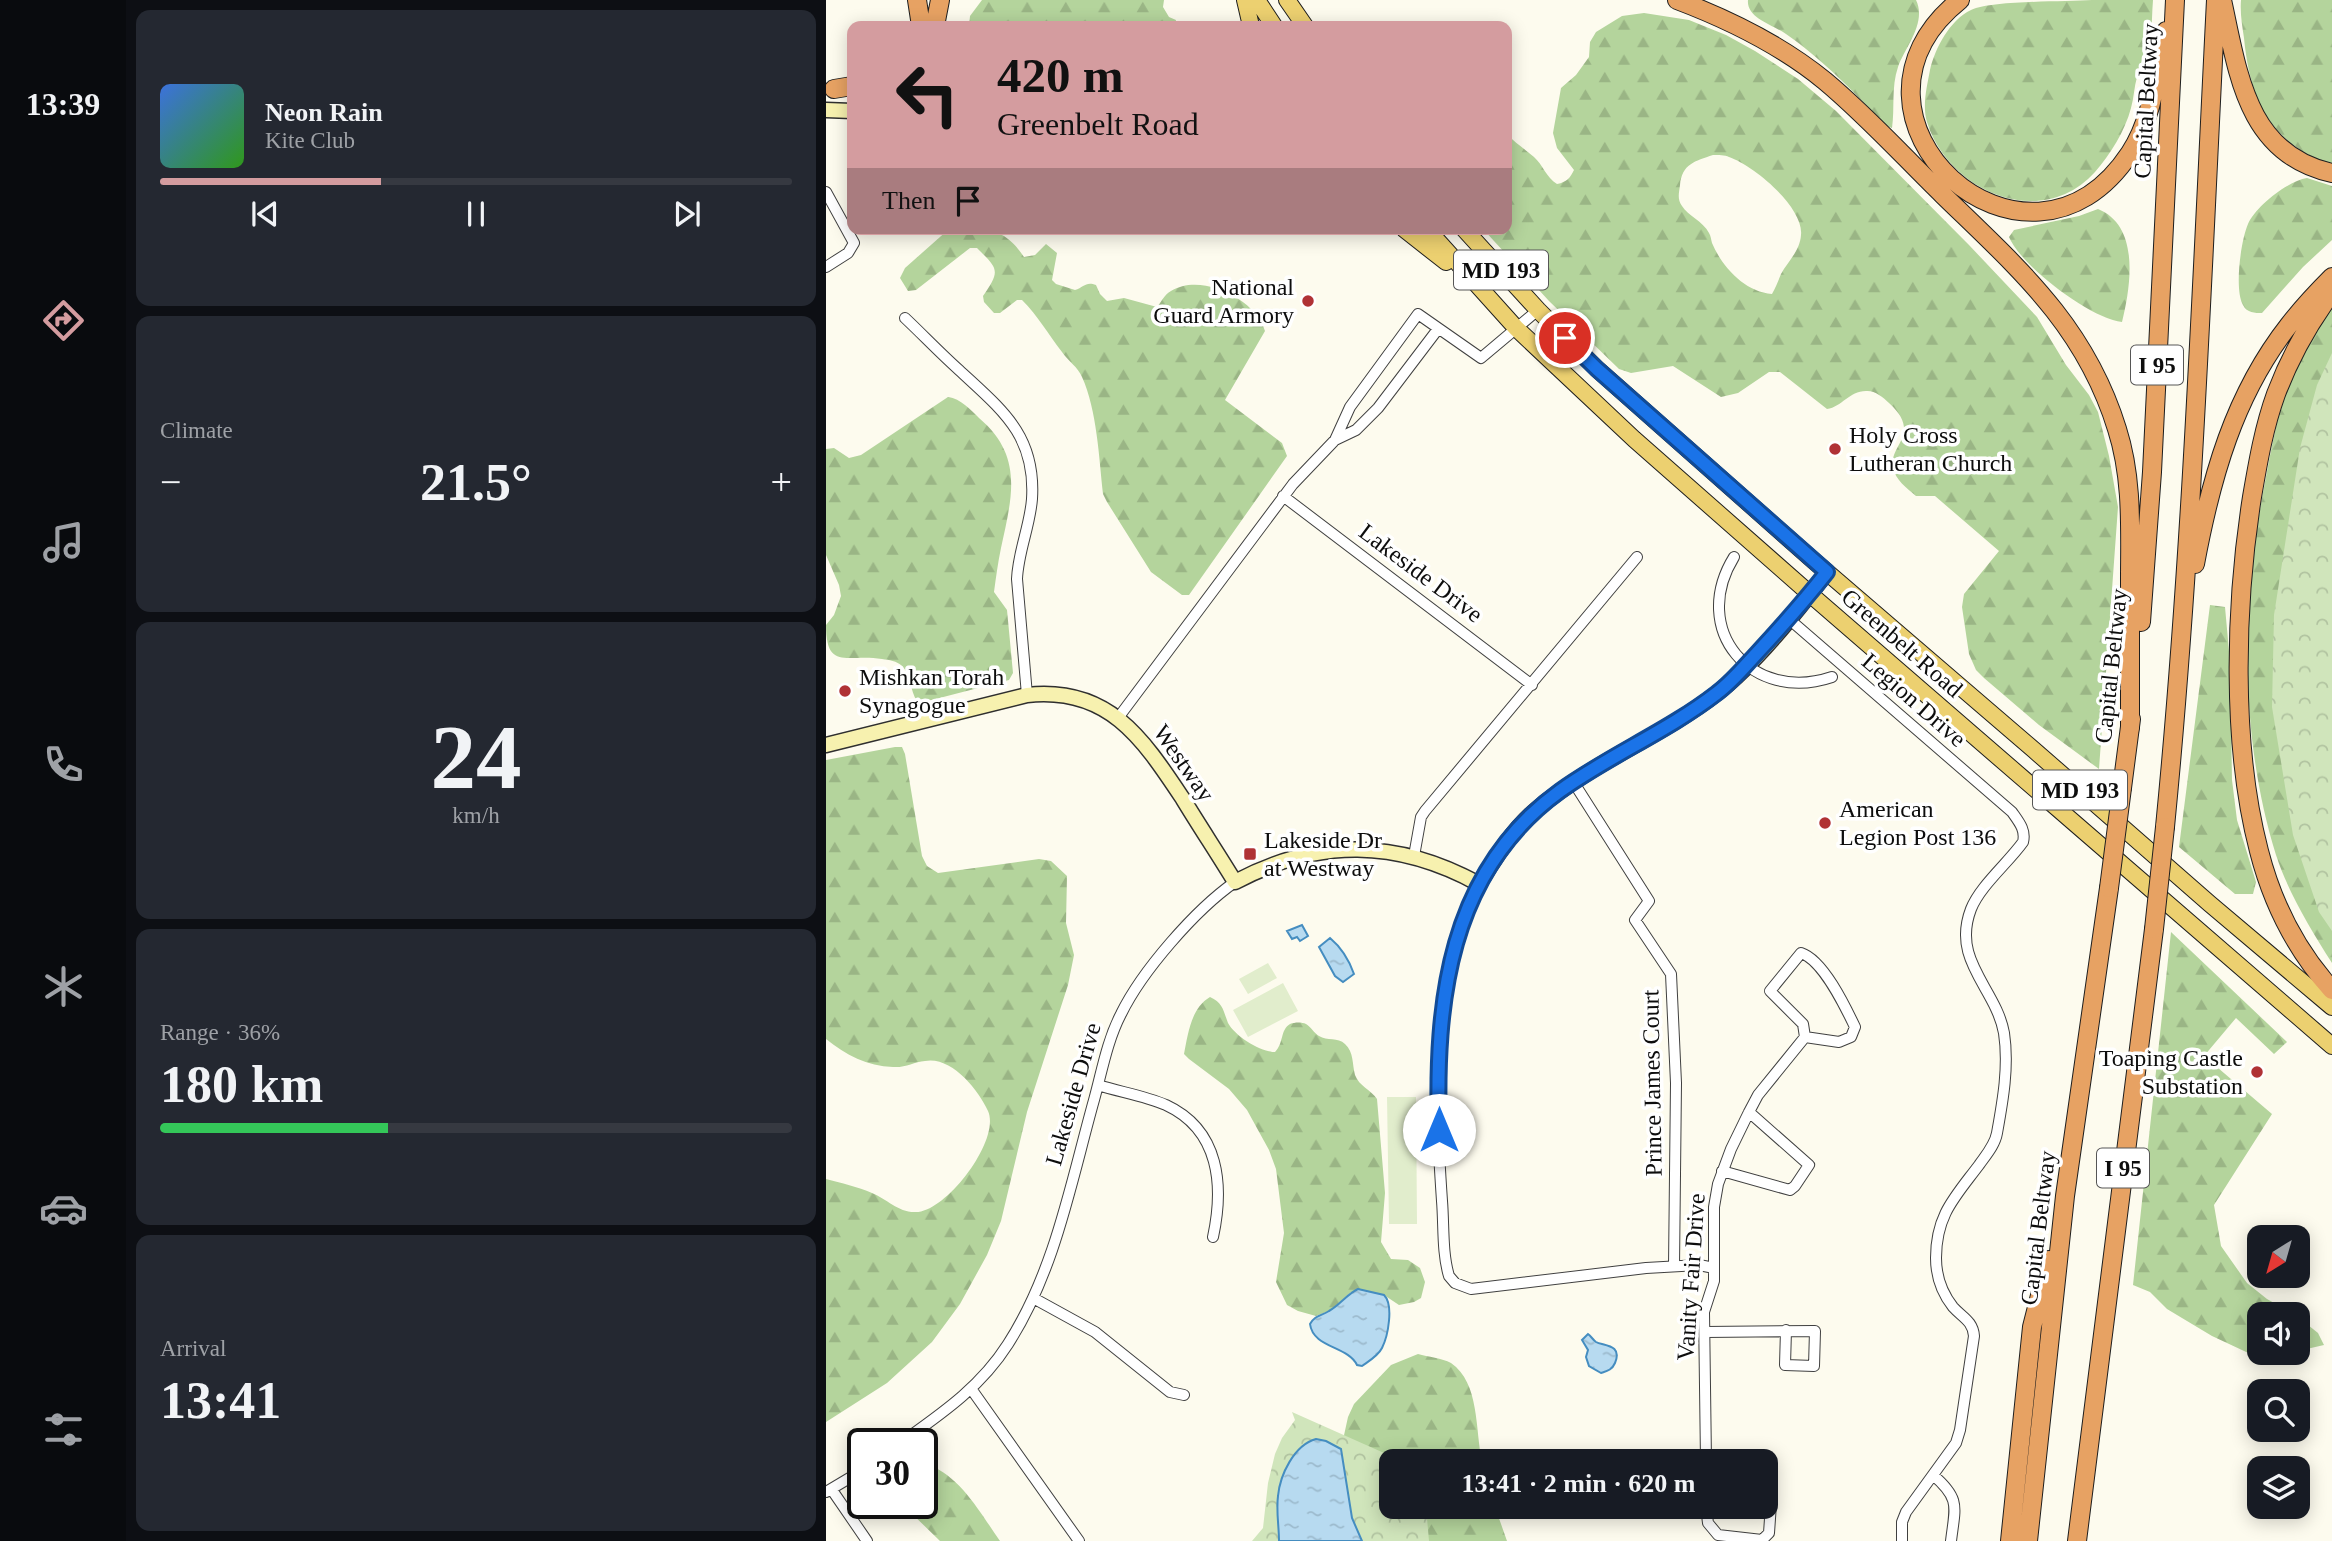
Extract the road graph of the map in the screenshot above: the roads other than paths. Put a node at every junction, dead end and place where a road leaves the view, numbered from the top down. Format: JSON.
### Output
{"nodes":[{"id":1,"x":916,"y":0,"type":"edge"},
{"id":2,"x":940,"y":0,"type":"edge"},
{"id":3,"x":1245,"y":0,"type":"edge"},
{"id":4,"x":1257,"y":0,"type":"edge"},
{"id":5,"x":1287,"y":0,"type":"edge"},
{"id":6,"x":1677,"y":0,"type":"edge"},
{"id":7,"x":1960,"y":0,"type":"edge"},
{"id":8,"x":2174,"y":0,"type":"edge"},
{"id":9,"x":2216,"y":0,"type":"edge"},
{"id":10,"x":2222,"y":0,"type":"edge"},
{"id":11,"x":929,"y":21,"type":"edge"},
{"id":12,"x":933,"y":21,"type":"edge"},
{"id":13,"x":1250,"y":21,"type":"edge"},
{"id":14,"x":1271,"y":21,"type":"edge"},
{"id":15,"x":1302,"y":21,"type":"edge"},
{"id":16,"x":826,"y":110,"type":"edge"},
{"id":17,"x":847,"y":111,"type":"edge"},
{"id":18,"x":2332,"y":173,"type":"edge"},
{"id":19,"x":826,"y":192,"type":"edge"},
{"id":20,"x":847,"y":230,"type":"edge"},
{"id":21,"x":850,"y":235,"type":"edge"},
{"id":22,"x":1412,"y":235,"type":"edge"},
{"id":23,"x":1432,"y":235,"type":"edge"},
{"id":24,"x":1469,"y":235,"type":"edge"},
{"id":25,"x":826,"y":267,"type":"edge"},
{"id":26,"x":2332,"y":277,"type":"edge"},
{"id":27,"x":1476,"y":286,"type":"junction"},
{"id":28,"x":2332,"y":292,"type":"edge"},
{"id":29,"x":1538,"y":310,"type":"junction"},
{"id":30,"x":905,"y":318,"type":"dead end"},
{"id":31,"x":1516,"y":328,"type":"junction"},
{"id":32,"x":1438,"y":329,"type":"junction"},
{"id":33,"x":1335,"y":440,"type":"junction"},
{"id":34,"x":1283,"y":496,"type":"junction"},
{"id":35,"x":1637,"y":557,"type":"dead end"},
{"id":36,"x":1734,"y":557,"type":"dead end"},
{"id":37,"x":1827,"y":572,"type":"junction"},
{"id":38,"x":1810,"y":594,"type":"junction"},
{"id":39,"x":1789,"y":619,"type":"junction"},
{"id":40,"x":2181,"y":646,"type":"junction"},
{"id":41,"x":1747,"y":664,"type":"junction"},
{"id":42,"x":1832,"y":677,"type":"dead end"},
{"id":43,"x":1532,"y":685,"type":"junction"},
{"id":44,"x":1027,"y":695,"type":"junction"},
{"id":45,"x":1118,"y":718,"type":"junction"},
{"id":46,"x":2130,"y":729,"type":"junction"},
{"id":47,"x":826,"y":745,"type":"edge"},
{"id":48,"x":1574,"y":783,"type":"junction"},
{"id":49,"x":1414,"y":856,"type":"junction"},
{"id":50,"x":1235,"y":882,"type":"junction"},
{"id":51,"x":1479,"y":884,"type":"junction"},
{"id":52,"x":2332,"y":990,"type":"edge"},
{"id":53,"x":2332,"y":1007,"type":"edge"},
{"id":54,"x":1805,"y":1037,"type":"junction"},
{"id":55,"x":2332,"y":1046,"type":"edge"},
{"id":56,"x":1098,"y":1085,"type":"junction"},
{"id":57,"x":1749,"y":1112,"type":"junction"},
{"id":58,"x":1722,"y":1171,"type":"junction"},
{"id":59,"x":2065,"y":1196,"type":"junction"},
{"id":60,"x":1213,"y":1237,"type":"dead end"},
{"id":61,"x":1674,"y":1266,"type":"junction"},
{"id":62,"x":1714,"y":1268,"type":"junction"},
{"id":63,"x":1035,"y":1299,"type":"junction"},
{"id":64,"x":1786,"y":1330,"type":"junction"},
{"id":65,"x":1705,"y":1332,"type":"junction"},
{"id":66,"x":972,"y":1390,"type":"junction"},
{"id":67,"x":1184,"y":1395,"type":"dead end"},
{"id":68,"x":2092,"y":1408,"type":"junction"},
{"id":69,"x":921,"y":1428,"type":"edge"},
{"id":70,"x":1706,"y":1449,"type":"edge"},
{"id":71,"x":1933,"y":1475,"type":"junction"},
{"id":72,"x":847,"y":1480,"type":"edge"},
{"id":73,"x":829,"y":1491,"type":"edge"},
{"id":74,"x":1708,"y":1519,"type":"edge"},
{"id":75,"x":1770,"y":1519,"type":"edge"},
{"id":76,"x":867,"y":1541,"type":"edge"},
{"id":77,"x":1079,"y":1541,"type":"edge"},
{"id":78,"x":1902,"y":1541,"type":"edge"},
{"id":79,"x":1951,"y":1541,"type":"edge"},
{"id":80,"x":2010,"y":1541,"type":"edge"},
{"id":81,"x":2028,"y":1541,"type":"edge"},
{"id":82,"x":2077,"y":1541,"type":"edge"},
{"id":83,"x":2084,"y":1541,"type":"edge"}],
"edges":[{"from":1,"to":11,"type":"highway"},
{"from":2,"to":12,"type":"highway"},
{"from":3,"to":13,"type":"main road"},
{"from":4,"to":14,"type":"main road"},
{"from":5,"to":15,"type":"main road"},
{"from":6,"to":46,"type":"highway"},
{"from":7,"to":8,"type":"highway"},
{"from":8,"to":46,"type":"highway","name":"Capital Beltway","number":"I 95"},
{"from":9,"to":40,"type":"highway","number":"I 95"},
{"from":10,"to":18,"type":"highway"},
{"from":16,"to":17,"type":"street"},
{"from":19,"to":20,"type":"street"},
{"from":21,"to":25,"type":"street"},
{"from":22,"to":27,"type":"main road"},
{"from":23,"to":27,"type":"main road","name":"Greenbelt Road","number":"MD 193"},
{"from":24,"to":29,"type":"main road","name":"Greenbelt Road","number":"MD 193"},
{"from":26,"to":40,"type":"highway"},
{"from":27,"to":31,"type":"main road","name":"Greenbelt Road","number":"MD 193"},
{"from":28,"to":52,"type":"highway"},
{"from":29,"to":31,"type":"street"},
{"from":29,"to":37,"type":"main road","name":"Greenbelt Road","number":"MD 193"},
{"from":30,"to":44,"type":"street"},
{"from":31,"to":32,"type":"street"},
{"from":31,"to":38,"type":"main road","name":"Greenbelt Road","number":"MD 193"},
{"from":32,"to":33,"type":"street"},
{"from":32,"to":33,"type":"street"},
{"from":33,"to":34,"type":"street"},
{"from":34,"to":43,"type":"street","name":"Lakeside Drive"},
{"from":34,"to":45,"type":"street"},
{"from":35,"to":43,"type":"street"},
{"from":36,"to":41,"type":"street"},
{"from":37,"to":38,"type":"street"},
{"from":37,"to":53,"type":"main road","name":"Greenbelt Road","number":"MD 193"},
{"from":38,"to":39,"type":"street"},
{"from":38,"to":55,"type":"main road","name":"Greenbelt Road","number":"MD 193"},
{"from":39,"to":41,"type":"street"},
{"from":39,"to":71,"type":"street","name":"Legion Drive"},
{"from":40,"to":68,"type":"highway","number":"I 95","bridge":true},
{"from":41,"to":42,"type":"street"},
{"from":41,"to":48,"type":"street"},
{"from":43,"to":49,"type":"street"},
{"from":44,"to":45,"type":"street","name":"Westway"},
{"from":44,"to":47,"type":"street","name":"Westway"},
{"from":45,"to":50,"type":"street","name":"Westway"},
{"from":46,"to":59,"type":"highway","name":"Capital Beltway","number":"I 95","bridge":true},
{"from":48,"to":51,"type":"street"},
{"from":48,"to":61,"type":"street","name":"Prince James Court"},
{"from":49,"to":50,"type":"street","name":"Lakeside Drive"},
{"from":49,"to":51,"type":"street","name":"Lakeside Drive"},
{"from":50,"to":56,"type":"street","name":"Lakeside Drive"},
{"from":51,"to":61,"type":"street"},
{"from":54,"to":54,"type":"street"},
{"from":54,"to":57,"type":"street","name":"Vanity Fair Drive"},
{"from":56,"to":60,"type":"street"},
{"from":56,"to":63,"type":"street","name":"Lakeside Drive"},
{"from":57,"to":58,"type":"street","name":"Vanity Fair Drive"},
{"from":57,"to":58,"type":"street"},
{"from":58,"to":62,"type":"street","name":"Vanity Fair Drive"},
{"from":59,"to":80,"type":"highway"},
{"from":59,"to":81,"type":"highway","name":"Capital Beltway","number":"I 95"},
{"from":61,"to":62,"type":"street"},
{"from":62,"to":65,"type":"street","name":"Vanity Fair Drive"},
{"from":63,"to":66,"type":"street","name":"Lakeside Drive"},
{"from":63,"to":67,"type":"street"},
{"from":64,"to":64,"type":"street"},
{"from":64,"to":65,"type":"street"},
{"from":65,"to":70,"type":"street","name":"Vanity Fair Drive"},
{"from":66,"to":69,"type":"street","name":"Lakeside Drive"},
{"from":66,"to":77,"type":"street"},
{"from":68,"to":82,"type":"highway","number":"I 95"},
{"from":68,"to":83,"type":"highway"},
{"from":71,"to":78,"type":"street"},
{"from":71,"to":79,"type":"street"},
{"from":72,"to":73,"type":"street"},
{"from":73,"to":76,"type":"street"},
{"from":74,"to":75,"type":"street"}]}
